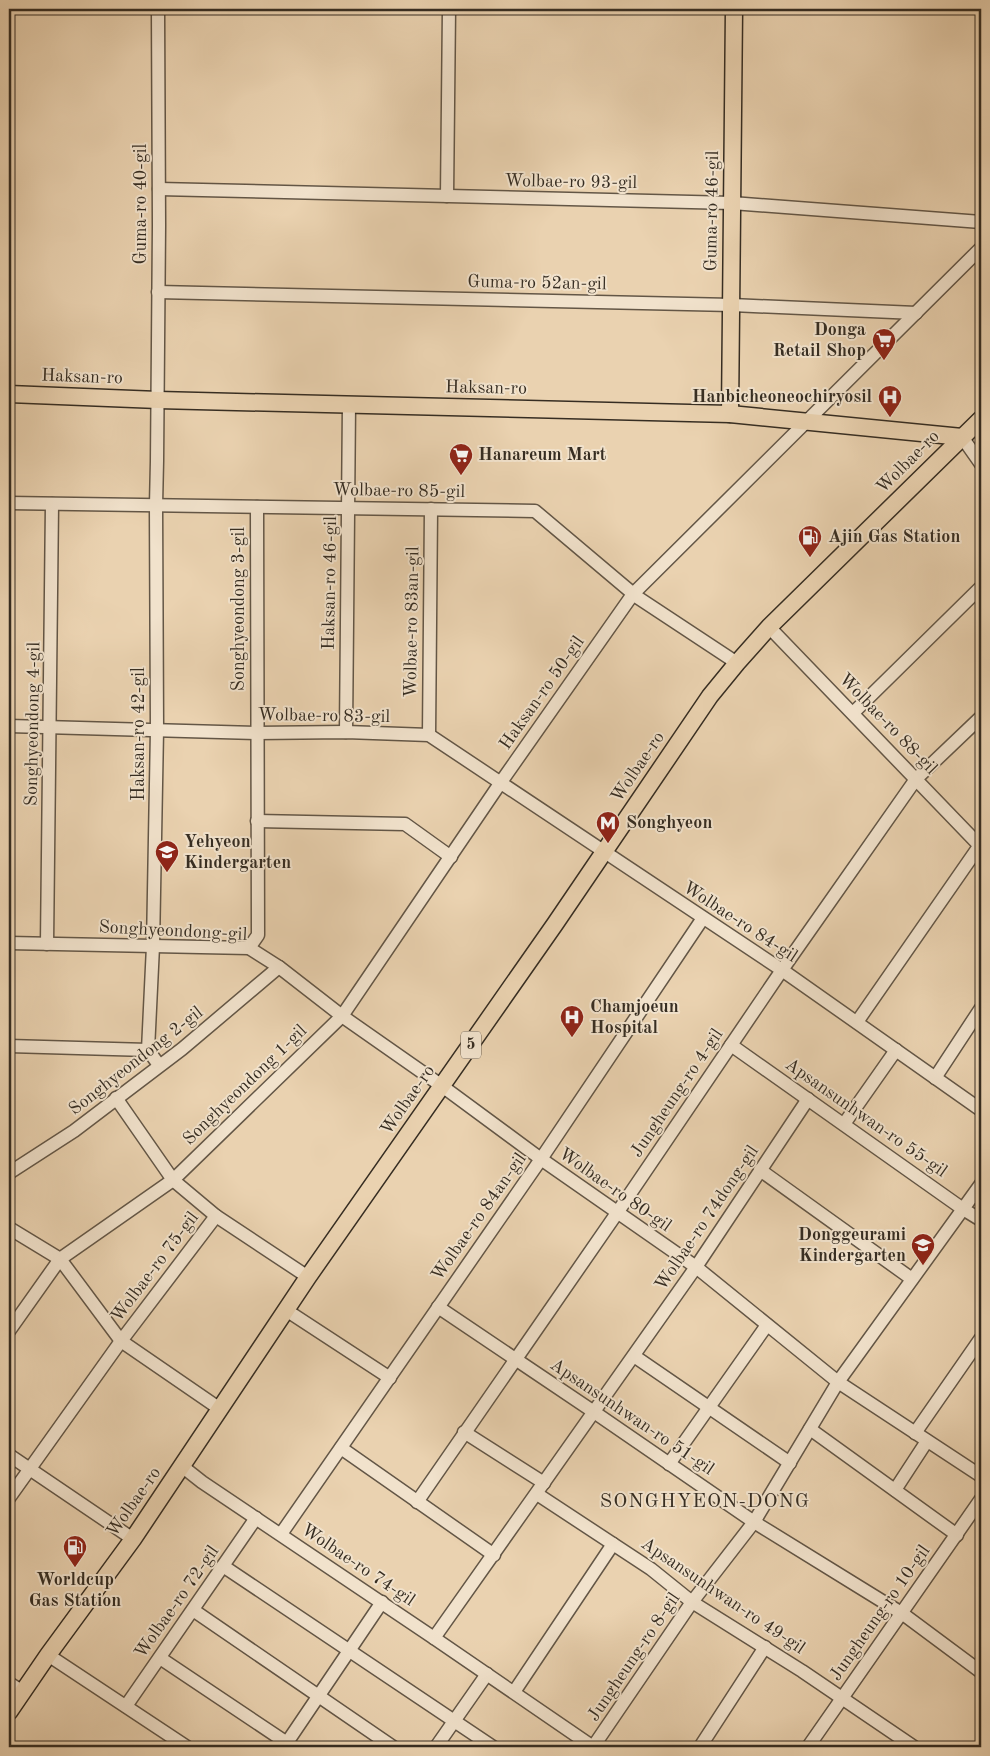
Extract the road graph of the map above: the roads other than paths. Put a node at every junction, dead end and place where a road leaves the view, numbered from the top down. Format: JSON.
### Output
{"nodes":[{"id":1,"x":158,"y":9,"type":"edge"},
{"id":2,"x":449,"y":9,"type":"edge"},
{"id":3,"x":734,"y":9,"type":"edge"},
{"id":4,"x":159,"y":189,"type":"junction"},
{"id":5,"x":447,"y":196,"type":"junction"},
{"id":6,"x":732,"y":203,"type":"junction"},
{"id":7,"x":981,"y":222,"type":"edge"},
{"id":8,"x":981,"y":248,"type":"edge"},
{"id":9,"x":158,"y":292,"type":"junction"},
{"id":10,"x":732,"y":305,"type":"junction"},
{"id":11,"x":916,"y":313,"type":"junction"},
{"id":12,"x":9,"y":394,"type":"edge"},
{"id":13,"x":158,"y":400,"type":"junction"},
{"id":14,"x":349,"y":404,"type":"junction"},
{"id":15,"x":730,"y":414,"type":"junction"},
{"id":16,"x":981,"y":418,"type":"edge"},
{"id":17,"x":807,"y":421,"type":"junction"},
{"id":18,"x":962,"y":437,"type":"junction"},
{"id":19,"x":981,"y":464,"type":"edge"},
{"id":20,"x":9,"y":503,"type":"edge"},
{"id":21,"x":52,"y":504,"type":"junction"},
{"id":22,"x":156,"y":505,"type":"junction"},
{"id":23,"x":257,"y":507,"type":"junction"},
{"id":24,"x":349,"y":508,"type":"junction"},
{"id":25,"x":431,"y":509,"type":"junction"},
{"id":26,"x":981,"y":587,"type":"edge"},
{"id":27,"x":633,"y":594,"type":"junction"},
{"id":28,"x":769,"y":627,"type":"junction"},
{"id":29,"x":737,"y":663,"type":"junction"},
{"id":30,"x":853,"y":713,"type":"junction"},
{"id":31,"x":981,"y":717,"type":"edge"},
{"id":32,"x":9,"y":726,"type":"edge"},
{"id":33,"x":50,"y":727,"type":"junction"},
{"id":34,"x":157,"y":730,"type":"junction"},
{"id":35,"x":346,"y":732,"type":"junction"},
{"id":36,"x":256,"y":733,"type":"junction"},
{"id":37,"x":428,"y":735,"type":"junction"},
{"id":38,"x":916,"y":779,"type":"junction"},
{"id":39,"x":501,"y":782,"type":"junction"},
{"id":40,"x":257,"y":821,"type":"junction"},
{"id":41,"x":980,"y":846,"type":"edge"},
{"id":42,"x":603,"y":852,"type":"junction"},
{"id":43,"x":451,"y":857,"type":"junction"},
{"id":44,"x":703,"y":918,"type":"junction"},
{"id":45,"x":9,"y":943,"type":"edge"},
{"id":46,"x":47,"y":944,"type":"junction"},
{"id":47,"x":153,"y":946,"type":"junction"},
{"id":48,"x":249,"y":948,"type":"junction"},
{"id":49,"x":279,"y":968,"type":"junction"},
{"id":50,"x":782,"y":970,"type":"junction"},
{"id":51,"x":981,"y":1008,"type":"edge"},
{"id":52,"x":342,"y":1016,"type":"junction"},
{"id":53,"x":857,"y":1022,"type":"junction"},
{"id":54,"x":731,"y":1044,"type":"junction"},
{"id":55,"x":9,"y":1046,"type":"edge"},
{"id":56,"x":148,"y":1050,"type":"junction"},
{"id":57,"x":896,"y":1050,"type":"junction"},
{"id":58,"x":159,"y":1065,"type":"junction"},
{"id":59,"x":935,"y":1078,"type":"junction"},
{"id":60,"x":442,"y":1086,"type":"junction"},
{"id":61,"x":116,"y":1098,"type":"junction"},
{"id":62,"x":808,"y":1099,"type":"junction"},
{"id":63,"x":981,"y":1110,"type":"edge"},
{"id":64,"x":844,"y":1124,"type":"junction"},
{"id":65,"x":540,"y":1159,"type":"junction"},
{"id":66,"x":760,"y":1170,"type":"junction"},
{"id":67,"x":9,"y":1173,"type":"edge"},
{"id":68,"x":173,"y":1180,"type":"junction"},
{"id":69,"x":981,"y":1184,"type":"edge"},
{"id":70,"x":963,"y":1209,"type":"junction"},
{"id":71,"x":617,"y":1213,"type":"junction"},
{"id":72,"x":216,"y":1216,"type":"junction"},
{"id":73,"x":981,"y":1220,"type":"edge"},
{"id":74,"x":9,"y":1228,"type":"edge"},
{"id":75,"x":60,"y":1259,"type":"junction"},
{"id":76,"x":696,"y":1267,"type":"junction"},
{"id":77,"x":308,"y":1277,"type":"junction"},
{"id":78,"x":912,"y":1279,"type":"junction"},
{"id":79,"x":438,"y":1307,"type":"junction"},
{"id":80,"x":286,"y":1310,"type":"junction"},
{"id":81,"x":767,"y":1325,"type":"junction"},
{"id":82,"x":9,"y":1331,"type":"edge"},
{"id":83,"x":981,"y":1338,"type":"edge"},
{"id":84,"x":121,"y":1341,"type":"junction"},
{"id":85,"x":634,"y":1356,"type":"junction"},
{"id":86,"x":515,"y":1359,"type":"junction"},
{"id":87,"x":390,"y":1378,"type":"junction"},
{"id":88,"x":838,"y":1382,"type":"junction"},
{"id":89,"x":709,"y":1407,"type":"junction"},
{"id":90,"x":220,"y":1409,"type":"junction"},
{"id":91,"x":594,"y":1412,"type":"junction"},
{"id":92,"x":810,"y":1429,"type":"junction"},
{"id":93,"x":464,"y":1432,"type":"junction"},
{"id":94,"x":915,"y":1433,"type":"junction"},
{"id":95,"x":927,"y":1441,"type":"junction"},
{"id":96,"x":341,"y":1448,"type":"junction"},
{"id":97,"x":9,"y":1455,"type":"edge"},
{"id":98,"x":790,"y":1463,"type":"junction"},
{"id":99,"x":669,"y":1464,"type":"junction"},
{"id":100,"x":183,"y":1467,"type":"junction"},
{"id":101,"x":29,"y":1469,"type":"junction"},
{"id":102,"x":981,"y":1476,"type":"edge"},
{"id":103,"x":540,"y":1489,"type":"junction"},
{"id":104,"x":895,"y":1490,"type":"junction"},
{"id":105,"x":9,"y":1498,"type":"edge"},
{"id":106,"x":981,"y":1499,"type":"edge"},
{"id":107,"x":417,"y":1502,"type":"junction"},
{"id":108,"x":256,"y":1518,"type":"junction"},
{"id":109,"x":754,"y":1522,"type":"junction"},
{"id":110,"x":281,"y":1534,"type":"junction"},
{"id":111,"x":957,"y":1535,"type":"junction"},
{"id":112,"x":133,"y":1539,"type":"junction"},
{"id":113,"x":613,"y":1544,"type":"junction"},
{"id":114,"x":494,"y":1556,"type":"junction"},
{"id":115,"x":223,"y":1566,"type":"junction"},
{"id":116,"x":382,"y":1602,"type":"junction"},
{"id":117,"x":692,"y":1602,"type":"junction"},
{"id":118,"x":193,"y":1610,"type":"junction"},
{"id":119,"x":903,"y":1614,"type":"junction"},
{"id":120,"x":434,"y":1638,"type":"junction"},
{"id":121,"x":765,"y":1647,"type":"junction"},
{"id":122,"x":349,"y":1650,"type":"junction"},
{"id":123,"x":48,"y":1655,"type":"junction"},
{"id":124,"x":160,"y":1658,"type":"junction"},
{"id":125,"x":981,"y":1672,"type":"edge"},
{"id":126,"x":487,"y":1674,"type":"junction"},
{"id":127,"x":9,"y":1683,"type":"edge"},
{"id":128,"x":23,"y":1692,"type":"junction"},
{"id":129,"x":514,"y":1692,"type":"junction"},
{"id":130,"x":318,"y":1696,"type":"junction"},
{"id":131,"x":842,"y":1698,"type":"junction"},
{"id":132,"x":126,"y":1706,"type":"junction"},
{"id":133,"x":9,"y":1712,"type":"edge"},
{"id":134,"x":455,"y":1721,"type":"junction"},
{"id":135,"x":288,"y":1746,"type":"edge"},
{"id":136,"x":187,"y":1747,"type":"edge"},
{"id":137,"x":393,"y":1747,"type":"edge"},
{"id":138,"x":436,"y":1747,"type":"edge"},
{"id":139,"x":493,"y":1747,"type":"edge"},
{"id":140,"x":593,"y":1747,"type":"edge"},
{"id":141,"x":700,"y":1747,"type":"edge"},
{"id":142,"x":808,"y":1747,"type":"edge"},
{"id":143,"x":914,"y":1747,"type":"edge"}],
"edges":[{"from":1,"to":4,"type":"street","name":"Guma-ro 40-gil"},
{"from":2,"to":5,"type":"street"},
{"from":3,"to":6,"type":"main road","name":"Guma-ro 46-gil"},
{"from":4,"to":5,"type":"street","name":"Wolbae-ro 93-gil"},
{"from":4,"to":9,"type":"street","name":"Guma-ro 40-gil"},
{"from":5,"to":6,"type":"street","name":"Wolbae-ro 93-gil"},
{"from":6,"to":7,"type":"street","name":"Wolbae-ro 93-gil"},
{"from":6,"to":10,"type":"main road","name":"Guma-ro 46-gil"},
{"from":8,"to":11,"type":"street","name":"Haksan-ro 50-gil"},
{"from":9,"to":10,"type":"street","name":"Guma-ro 52an-gil"},
{"from":9,"to":13,"type":"street","name":"Guma-ro 40-gil"},
{"from":10,"to":11,"type":"street","name":"Guma-ro 52an-gil"},
{"from":10,"to":15,"type":"main road","name":"Guma-ro 46-gil"},
{"from":11,"to":17,"type":"street","name":"Haksan-ro 50-gil"},
{"from":12,"to":13,"type":"main road","name":"Haksan-ro"},
{"from":13,"to":14,"type":"main road","name":"Haksan-ro"},
{"from":13,"to":22,"type":"street","name":"Haksan-ro 42-gil"},
{"from":14,"to":15,"type":"main road","name":"Haksan-ro"},
{"from":14,"to":24,"type":"street","name":"Haksan-ro 46-gil"},
{"from":15,"to":17,"type":"main road","name":"Haksan-ro"},
{"from":16,"to":18,"type":"main road","name":"Wolbae-ro","number":"5"},
{"from":17,"to":18,"type":"main road","name":"Haksan-ro"},
{"from":17,"to":27,"type":"street","name":"Haksan-ro 50-gil"},
{"from":18,"to":19,"type":"street"},
{"from":18,"to":28,"type":"main road","name":"Wolbae-ro","number":"5"},
{"from":20,"to":21,"type":"street","name":"Wolbae-ro 85-gil"},
{"from":21,"to":22,"type":"street","name":"Wolbae-ro 85-gil"},
{"from":21,"to":33,"type":"street","name":"Songhyeondong 4-gil"},
{"from":22,"to":23,"type":"street","name":"Wolbae-ro 85-gil"},
{"from":22,"to":34,"type":"street","name":"Haksan-ro 42-gil"},
{"from":23,"to":24,"type":"street","name":"Wolbae-ro 85-gil"},
{"from":23,"to":36,"type":"street","name":"Songhyeondong 3-gil"},
{"from":24,"to":25,"type":"street","name":"Wolbae-ro 85-gil"},
{"from":24,"to":35,"type":"street","name":"Haksan-ro 46-gil"},
{"from":25,"to":27,"type":"street","name":"Wolbae-ro 85-gil"},
{"from":25,"to":37,"type":"street","name":"Wolbae-ro 83an-gil"},
{"from":26,"to":30,"type":"street"},
{"from":27,"to":29,"type":"street","name":"Wolbae-ro 85-gil"},
{"from":27,"to":39,"type":"street","name":"Haksan-ro 50-gil"},
{"from":28,"to":29,"type":"main road","name":"Wolbae-ro","number":"5"},
{"from":28,"to":30,"type":"street","name":"Wolbae-ro 88-gil"},
{"from":29,"to":42,"type":"main road","name":"Wolbae-ro","number":"5"},
{"from":30,"to":38,"type":"street","name":"Wolbae-ro 88-gil"},
{"from":31,"to":38,"type":"street","name":"Jungheung-ro 4-gil"},
{"from":32,"to":33,"type":"street","name":"Wolbae-ro 83-gil"},
{"from":33,"to":34,"type":"street","name":"Wolbae-ro 83-gil"},
{"from":33,"to":46,"type":"street","name":"Songhyeondong 4-gil"},
{"from":34,"to":36,"type":"street","name":"Wolbae-ro 83-gil"},
{"from":34,"to":47,"type":"street","name":"Haksan-ro 42-gil"},
{"from":35,"to":36,"type":"street","name":"Wolbae-ro 83-gil"},
{"from":35,"to":37,"type":"street","name":"Wolbae-ro 83-gil"},
{"from":36,"to":40,"type":"street","name":"Songhyeondong 3-gil"},
{"from":37,"to":39,"type":"street"},
{"from":38,"to":41,"type":"street","name":"Wolbae-ro 88-gil"},
{"from":38,"to":50,"type":"street","name":"Jungheung-ro 4-gil"},
{"from":39,"to":42,"type":"street"},
{"from":39,"to":43,"type":"street","name":"Haksan-ro 50-gil"},
{"from":40,"to":43,"type":"street"},
{"from":40,"to":48,"type":"street","name":"Songhyeondong 3-gil"},
{"from":41,"to":53,"type":"street"},
{"from":42,"to":44,"type":"street","name":"Wolbae-ro 84-gil"},
{"from":42,"to":60,"type":"main road","name":"Wolbae-ro","number":"5"},
{"from":43,"to":52,"type":"street","name":"Haksan-ro 50-gil"},
{"from":44,"to":50,"type":"street","name":"Wolbae-ro 84-gil"},
{"from":44,"to":65,"type":"street","name":"Wolbae-ro 84an-gil"},
{"from":45,"to":46,"type":"street","name":"Songhyeondong-gil"},
{"from":46,"to":47,"type":"street","name":"Songhyeondong-gil"},
{"from":47,"to":48,"type":"street","name":"Songhyeondong-gil"},
{"from":47,"to":56,"type":"street","name":"Haksan-ro 42-gil"},
{"from":48,"to":49,"type":"street","name":"Songhyeondong-gil"},
{"from":49,"to":52,"type":"street","name":"Songhyeondong-gil"},
{"from":49,"to":58,"type":"street","name":"Songhyeondong 2-gil"},
{"from":50,"to":53,"type":"street","name":"Wolbae-ro 84-gil"},
{"from":50,"to":54,"type":"street","name":"Jungheung-ro 4-gil"},
{"from":51,"to":59,"type":"street"},
{"from":52,"to":60,"type":"street","name":"Songhyeondong-gil"},
{"from":52,"to":68,"type":"street","name":"Songhyeondong 1-gil"},
{"from":53,"to":57,"type":"street","name":"Wolbae-ro 84-gil"},
{"from":54,"to":62,"type":"street","name":"Apsansunhwan-ro 55-gil"},
{"from":54,"to":71,"type":"street","name":"Jungheung-ro 4-gil"},
{"from":55,"to":56,"type":"street"},
{"from":56,"to":58,"type":"street"},
{"from":57,"to":59,"type":"street","name":"Wolbae-ro 84-gil"},
{"from":57,"to":64,"type":"street"},
{"from":58,"to":61,"type":"street","name":"Songhyeondong 2-gil"},
{"from":59,"to":63,"type":"street","name":"Wolbae-ro 84-gil"},
{"from":60,"to":65,"type":"street","name":"Wolbae-ro 80-gil"},
{"from":60,"to":77,"type":"main road","name":"Wolbae-ro","number":"5"},
{"from":61,"to":67,"type":"street","name":"Songhyeondong 2-gil"},
{"from":61,"to":68,"type":"street"},
{"from":62,"to":64,"type":"street","name":"Apsansunhwan-ro 55-gil"},
{"from":62,"to":66,"type":"street","name":"Wolbae-ro 74dong-gil"},
{"from":64,"to":70,"type":"street","name":"Apsansunhwan-ro 55-gil"},
{"from":65,"to":71,"type":"street","name":"Wolbae-ro 80-gil"},
{"from":65,"to":79,"type":"street","name":"Wolbae-ro 84an-gil"},
{"from":66,"to":76,"type":"street","name":"Wolbae-ro 74dong-gil"},
{"from":66,"to":78,"type":"street"},
{"from":68,"to":72,"type":"street"},
{"from":68,"to":75,"type":"street","name":"Songhyeondong 1-gil"},
{"from":69,"to":70,"type":"street","name":"Jungheung-ro 8-gil"},
{"from":70,"to":73,"type":"street","name":"Apsansunhwan-ro 55-gil"},
{"from":70,"to":78,"type":"street","name":"Jungheung-ro 8-gil"},
{"from":71,"to":76,"type":"street","name":"Wolbae-ro 80-gil"},
{"from":71,"to":86,"type":"street","name":"Jungheung-ro 4-gil"},
{"from":72,"to":77,"type":"street"},
{"from":72,"to":84,"type":"street","name":"Wolbae-ro 75-gil"},
{"from":74,"to":75,"type":"street","name":"Wolbae-ro 75-gil"},
{"from":75,"to":82,"type":"street","name":"Songhyeondong 1-gil"},
{"from":75,"to":84,"type":"street","name":"Wolbae-ro 75-gil"},
{"from":76,"to":81,"type":"street","name":"Wolbae-ro 80-gil"},
{"from":76,"to":85,"type":"street","name":"Wolbae-ro 74dong-gil"},
{"from":77,"to":80,"type":"main road","name":"Wolbae-ro","number":"5"},
{"from":78,"to":88,"type":"street","name":"Jungheung-ro 8-gil"},
{"from":79,"to":86,"type":"street","name":"Apsansunhwan-ro 51-gil"},
{"from":79,"to":87,"type":"street","name":"Wolbae-ro 84an-gil"},
{"from":80,"to":87,"type":"street"},
{"from":80,"to":90,"type":"main road","name":"Wolbae-ro","number":"5"},
{"from":81,"to":88,"type":"street","name":"Wolbae-ro 80-gil"},
{"from":81,"to":89,"type":"street"},
{"from":83,"to":94,"type":"street"},
{"from":84,"to":90,"type":"street","name":"Wolbae-ro 75-gil"},
{"from":84,"to":101,"type":"street"},
{"from":85,"to":89,"type":"street"},
{"from":85,"to":91,"type":"street","name":"Wolbae-ro 74dong-gil"},
{"from":86,"to":91,"type":"street","name":"Apsansunhwan-ro 51-gil"},
{"from":86,"to":93,"type":"street","name":"Jungheung-ro 4-gil"},
{"from":87,"to":96,"type":"street","name":"Wolbae-ro 84an-gil"},
{"from":88,"to":92,"type":"street","name":"Jungheung-ro 8-gil"},
{"from":88,"to":94,"type":"street","name":"Wolbae-ro 80-gil"},
{"from":89,"to":98,"type":"street"},
{"from":89,"to":99,"type":"street"},
{"from":90,"to":100,"type":"main road","name":"Wolbae-ro","number":"5"},
{"from":91,"to":99,"type":"street","name":"Apsansunhwan-ro 51-gil"},
{"from":91,"to":103,"type":"street","name":"Wolbae-ro 74dong-gil"},
{"from":92,"to":98,"type":"street","name":"Jungheung-ro 8-gil"},
{"from":92,"to":104,"type":"street"},
{"from":93,"to":103,"type":"street"},
{"from":93,"to":107,"type":"street","name":"Jungheung-ro 4-gil"},
{"from":94,"to":95,"type":"street","name":"Wolbae-ro 80-gil"},
{"from":95,"to":102,"type":"street","name":"Wolbae-ro 80-gil"},
{"from":95,"to":104,"type":"street"},
{"from":96,"to":107,"type":"street"},
{"from":96,"to":110,"type":"street","name":"Wolbae-ro 84an-gil"},
{"from":97,"to":101,"type":"street"},
{"from":98,"to":109,"type":"street","name":"Jungheung-ro 8-gil"},
{"from":99,"to":109,"type":"street","name":"Apsansunhwan-ro 51-gil"},
{"from":100,"to":108,"type":"street","name":"Wolbae-ro 74-gil"},
{"from":100,"to":112,"type":"main road","name":"Wolbae-ro","number":"5"},
{"from":101,"to":105,"type":"street"},
{"from":101,"to":112,"type":"street"},
{"from":103,"to":113,"type":"street","name":"Apsansunhwan-ro 49-gil"},
{"from":103,"to":114,"type":"street","name":"Wolbae-ro 74dong-gil"},
{"from":104,"to":111,"type":"street"},
{"from":106,"to":111,"type":"street","name":"Jungheung-ro 10-gil"},
{"from":107,"to":114,"type":"street"},
{"from":108,"to":110,"type":"street","name":"Wolbae-ro 74-gil"},
{"from":108,"to":115,"type":"street","name":"Wolbae-ro 72-gil"},
{"from":109,"to":117,"type":"street","name":"Jungheung-ro 8-gil"},
{"from":109,"to":119,"type":"street","name":"Apsansunhwan-ro 51-gil"},
{"from":110,"to":116,"type":"street","name":"Wolbae-ro 74-gil"},
{"from":111,"to":119,"type":"street","name":"Jungheung-ro 10-gil"},
{"from":112,"to":123,"type":"main road","name":"Wolbae-ro","number":"5"},
{"from":113,"to":117,"type":"street","name":"Apsansunhwan-ro 49-gil"},
{"from":113,"to":129,"type":"street"},
{"from":114,"to":120,"type":"street","name":"Wolbae-ro 74dong-gil"},
{"from":115,"to":118,"type":"street","name":"Wolbae-ro 72-gil"},
{"from":115,"to":122,"type":"street"},
{"from":116,"to":120,"type":"street","name":"Wolbae-ro 74-gil"},
{"from":116,"to":122,"type":"street"},
{"from":117,"to":121,"type":"street","name":"Apsansunhwan-ro 49-gil"},
{"from":117,"to":140,"type":"street","name":"Jungheung-ro 8-gil"},
{"from":118,"to":124,"type":"street","name":"Wolbae-ro 72-gil"},
{"from":118,"to":130,"type":"street"},
{"from":119,"to":125,"type":"street","name":"Apsansunhwan-ro 51-gil"},
{"from":119,"to":131,"type":"street","name":"Jungheung-ro 10-gil"},
{"from":120,"to":126,"type":"street","name":"Wolbae-ro 74-gil"},
{"from":121,"to":131,"type":"street","name":"Apsansunhwan-ro 49-gil"},
{"from":121,"to":141,"type":"street"},
{"from":122,"to":130,"type":"street"},
{"from":122,"to":134,"type":"street"},
{"from":123,"to":128,"type":"main road","name":"Wolbae-ro","number":"5"},
{"from":123,"to":132,"type":"street"},
{"from":124,"to":132,"type":"street","name":"Wolbae-ro 72-gil"},
{"from":124,"to":135,"type":"street"},
{"from":126,"to":129,"type":"street","name":"Wolbae-ro 74-gil"},
{"from":126,"to":134,"type":"street"},
{"from":127,"to":128,"type":"street"},
{"from":128,"to":133,"type":"main road","name":"Wolbae-ro","number":"5"},
{"from":129,"to":140,"type":"street","name":"Wolbae-ro 74-gil"},
{"from":130,"to":135,"type":"street"},
{"from":130,"to":137,"type":"street"},
{"from":131,"to":142,"type":"street","name":"Jungheung-ro 10-gil"},
{"from":131,"to":143,"type":"street","name":"Apsansunhwan-ro 49-gil"},
{"from":132,"to":136,"type":"street"},
{"from":134,"to":138,"type":"street"},
{"from":134,"to":139,"type":"street"}]}
